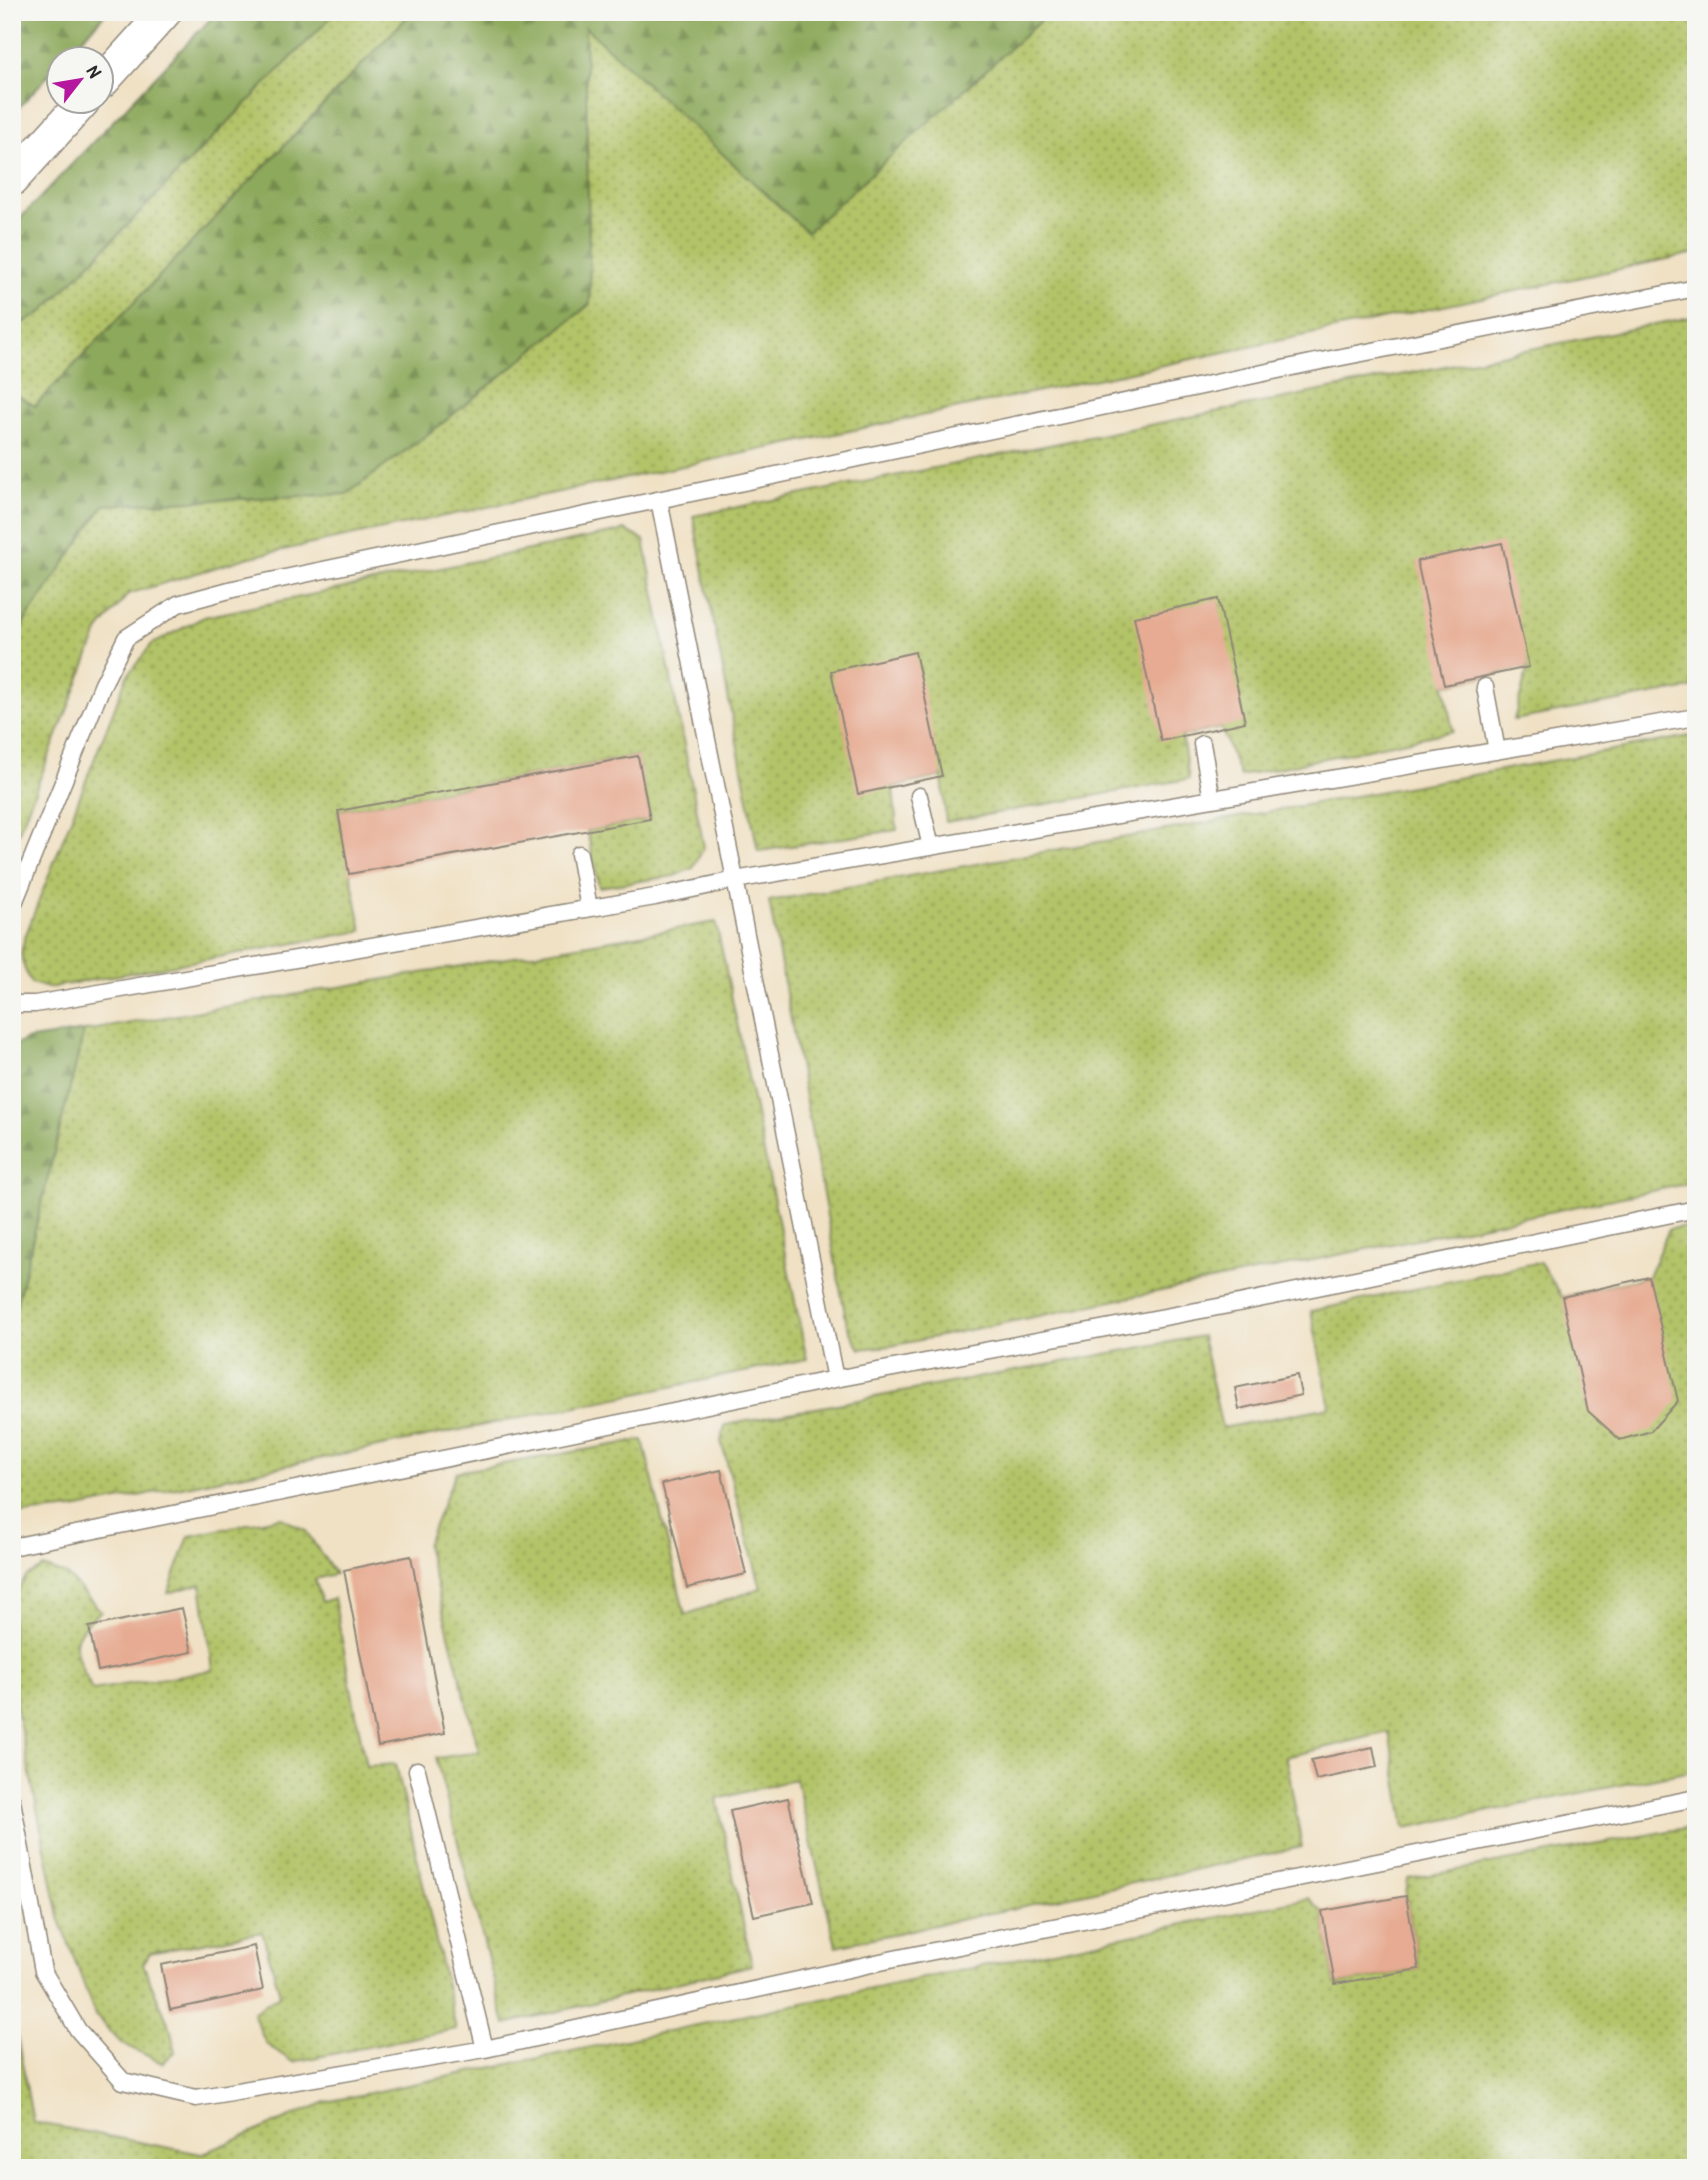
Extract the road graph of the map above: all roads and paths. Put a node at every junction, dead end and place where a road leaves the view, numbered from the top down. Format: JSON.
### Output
{"nodes":[{"id":1,"x":165,"y":12,"type":"edge"},
{"id":2,"x":116,"y":66,"type":"edge"},
{"id":3,"x":70,"y":116,"type":"edge"},
{"id":4,"x":12,"y":180,"type":"edge"},
{"id":5,"x":1696,"y":288,"type":"edge"},
{"id":6,"x":659,"y":500,"type":"junction"},
{"id":7,"x":1485,"y":687,"type":"dead end"},
{"id":8,"x":1696,"y":717,"type":"edge"},
{"id":9,"x":1202,"y":744,"type":"dead end"},
{"id":10,"x":1497,"y":751,"type":"junction"},
{"id":11,"x":919,"y":796,"type":"dead end"},
{"id":12,"x":1212,"y":799,"type":"junction"},
{"id":13,"x":932,"y":847,"type":"junction"},
{"id":14,"x":579,"y":855,"type":"dead end"},
{"id":15,"x":735,"y":880,"type":"junction"},
{"id":16,"x":12,"y":908,"type":"edge"},
{"id":17,"x":589,"y":908,"type":"junction"},
{"id":18,"x":12,"y":1004,"type":"edge"},
{"id":19,"x":1696,"y":1209,"type":"edge"},
{"id":20,"x":835,"y":1379,"type":"junction"},
{"id":21,"x":12,"y":1547,"type":"edge"},
{"id":22,"x":417,"y":1770,"type":"dead end"},
{"id":23,"x":1696,"y":1798,"type":"edge"},
{"id":24,"x":12,"y":1801,"type":"edge"},
{"id":25,"x":485,"y":2049,"type":"junction"}],
"edges":[{"from":1,"to":2,"type":"street"},
{"from":3,"to":4,"type":"street"},
{"from":5,"to":6,"type":"lane"},
{"from":6,"to":15,"type":"lane"},
{"from":6,"to":16,"type":"lane"},
{"from":7,"to":10,"type":"lane"},
{"from":8,"to":10,"type":"lane"},
{"from":9,"to":12,"type":"lane"},
{"from":10,"to":12,"type":"lane"},
{"from":11,"to":13,"type":"lane"},
{"from":12,"to":13,"type":"lane"},
{"from":13,"to":15,"type":"lane"},
{"from":14,"to":17,"type":"lane"},
{"from":15,"to":17,"type":"lane"},
{"from":15,"to":20,"type":"lane"},
{"from":17,"to":18,"type":"lane"},
{"from":19,"to":20,"type":"lane"},
{"from":20,"to":21,"type":"lane"},
{"from":22,"to":25,"type":"lane"},
{"from":23,"to":25,"type":"lane"},
{"from":24,"to":25,"type":"lane"}]}
